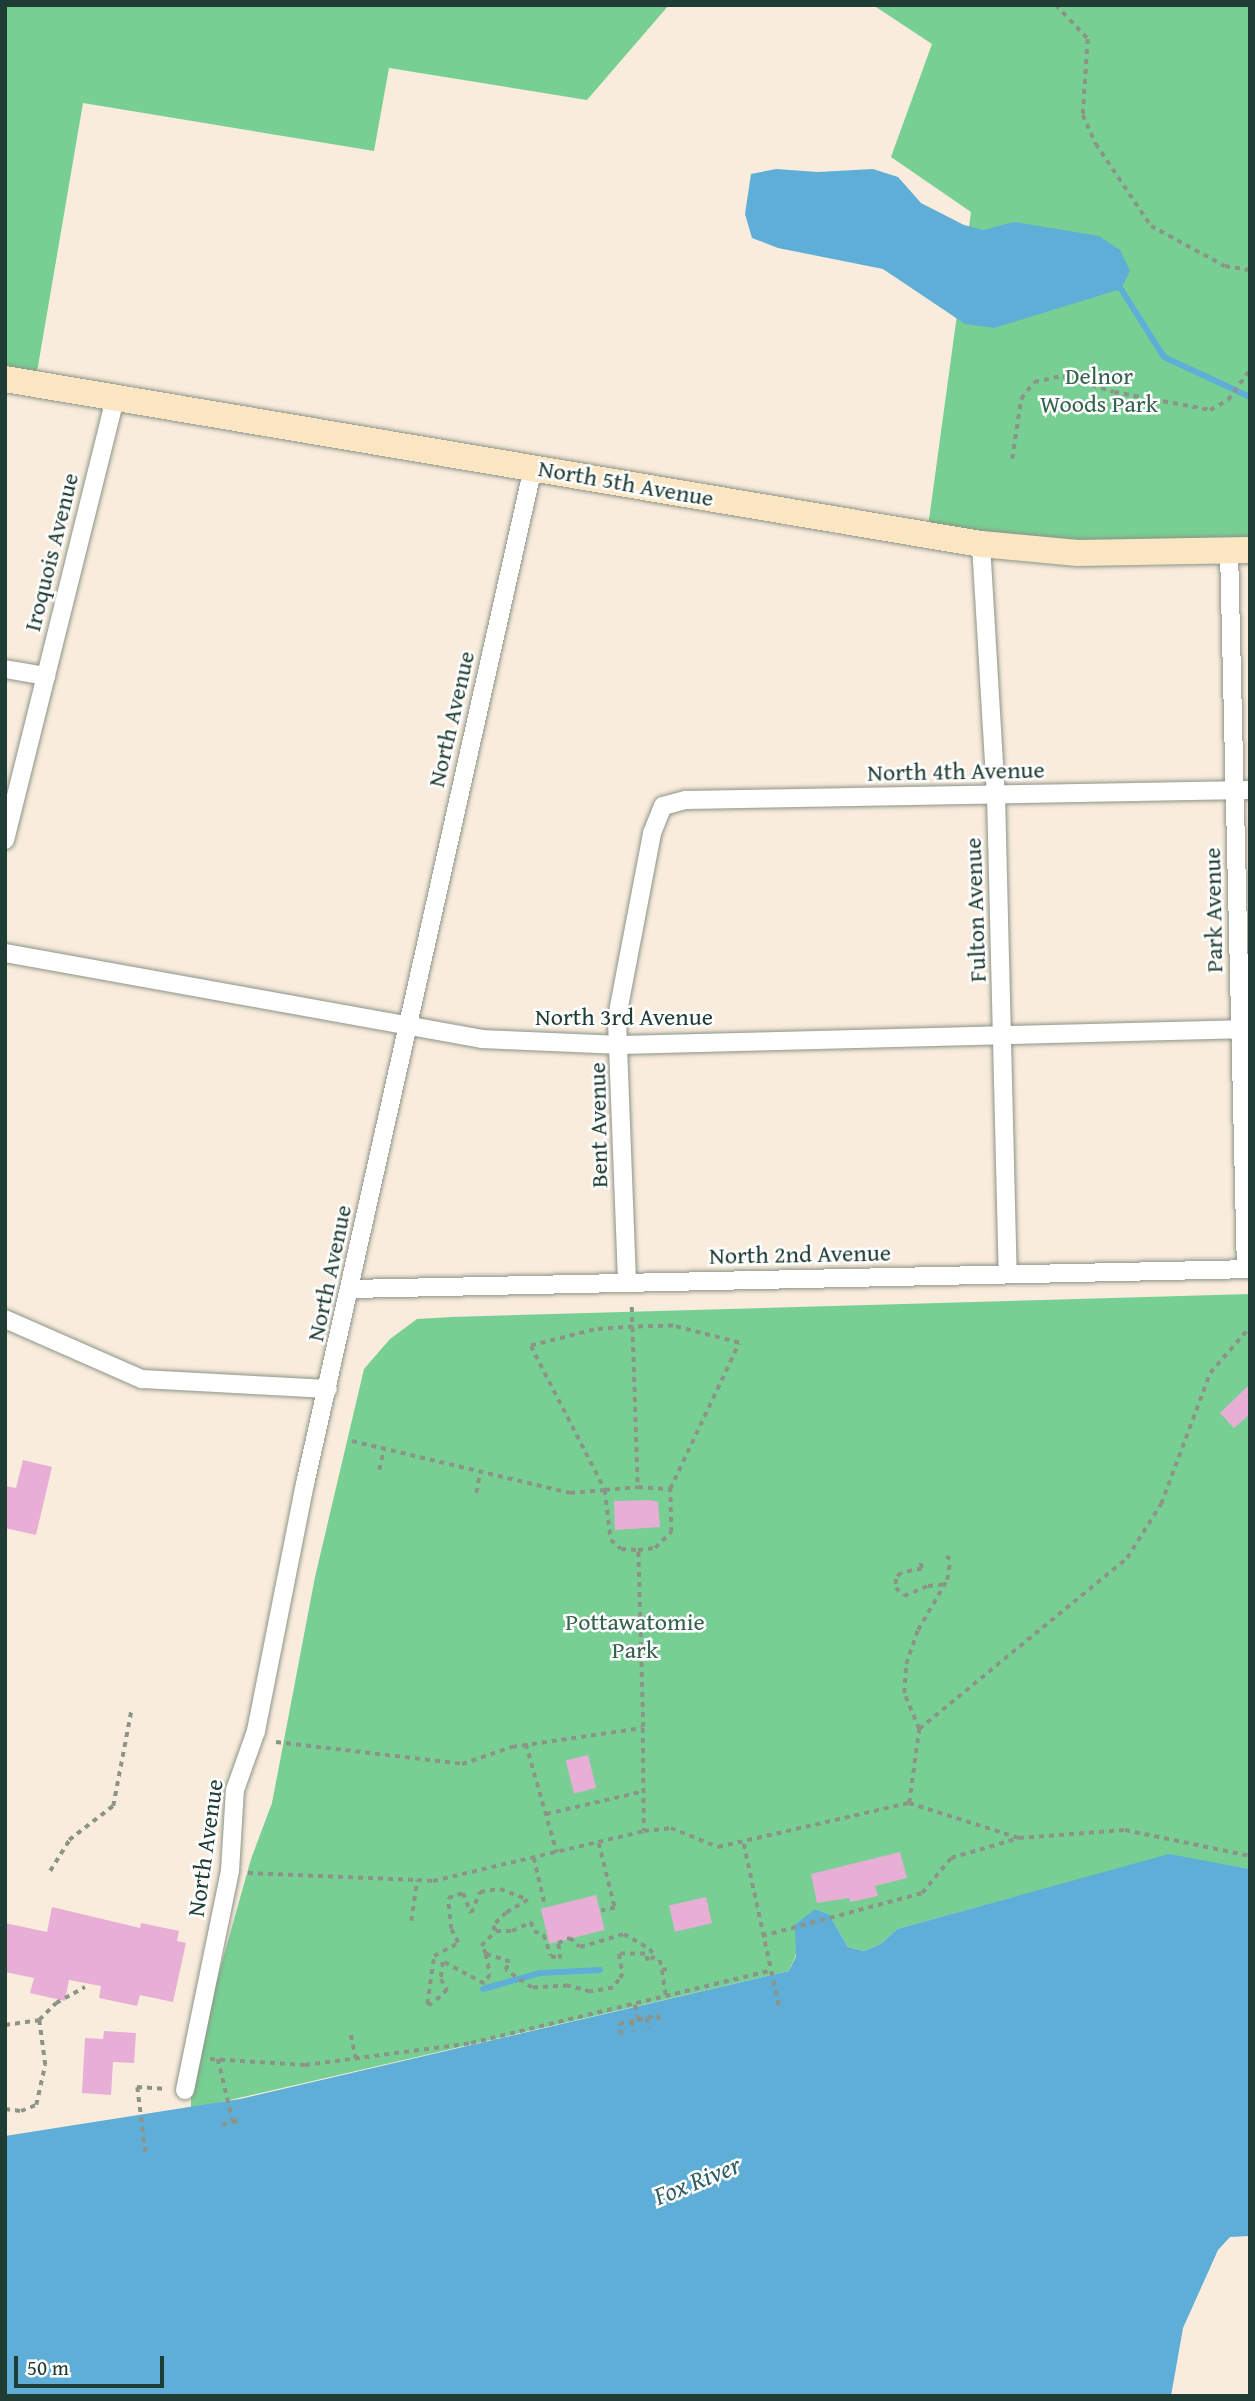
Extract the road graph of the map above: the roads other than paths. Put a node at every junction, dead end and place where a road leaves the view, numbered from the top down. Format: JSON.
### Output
{"nodes":[{"id":1,"x":5,"y":379,"type":"edge"},
{"id":2,"x":115,"y":397,"type":"junction"},
{"id":3,"x":533,"y":467,"type":"junction"},
{"id":4,"x":981,"y":544,"type":"junction"},
{"id":5,"x":1239,"y":550,"type":"edge"},
{"id":6,"x":5,"y":668,"type":"edge"},
{"id":7,"x":46,"y":676,"type":"junction"},
{"id":8,"x":1242,"y":790,"type":"edge"},
{"id":9,"x":996,"y":795,"type":"junction"},
{"id":10,"x":663,"y":806,"type":"joint"},
{"id":11,"x":5,"y":840,"type":"edge"},
{"id":12,"x":5,"y":953,"type":"edge"},
{"id":13,"x":407,"y":1023,"type":"junction"},
{"id":14,"x":1245,"y":1029,"type":"edge"},
{"id":15,"x":1003,"y":1035,"type":"junction"},
{"id":16,"x":621,"y":1045,"type":"junction"},
{"id":17,"x":1248,"y":1269,"type":"edge"},
{"id":18,"x":1008,"y":1275,"type":"junction"},
{"id":19,"x":627,"y":1281,"type":"junction"},
{"id":20,"x":351,"y":1289,"type":"junction"},
{"id":21,"x":5,"y":1318,"type":"edge"},
{"id":22,"x":328,"y":1390,"type":"junction"},
{"id":23,"x":185,"y":2090,"type":"road end"}],
"edges":[{"from":1,"to":2,"type":"main road","name":"North 5th Avenue"},
{"from":2,"to":3,"type":"main road","name":"North 5th Avenue"},
{"from":2,"to":7,"type":"street","name":"Iroquois Avenue"},
{"from":3,"to":4,"type":"main road","name":"North 5th Avenue"},
{"from":3,"to":13,"type":"street","name":"North Avenue"},
{"from":4,"to":5,"type":"main road","name":"North 5th Avenue"},
{"from":4,"to":9,"type":"street","name":"Fulton Avenue"},
{"from":5,"to":8,"type":"street","name":"Park Avenue"},
{"from":6,"to":7,"type":"street"},
{"from":7,"to":11,"type":"street","name":"Iroquois Avenue"},
{"from":8,"to":9,"type":"street","name":"North 4th Avenue"},
{"from":8,"to":14,"type":"street","name":"Park Avenue"},
{"from":9,"to":10,"type":"street","name":"North 4th Avenue"},
{"from":9,"to":15,"type":"street","name":"Fulton Avenue"},
{"from":10,"to":16,"type":"street","name":"Bent Avenue"},
{"from":12,"to":13,"type":"street","name":"North 3rd Avenue"},
{"from":13,"to":16,"type":"street","name":"North 3rd Avenue"},
{"from":13,"to":20,"type":"street","name":"North Avenue"},
{"from":14,"to":15,"type":"street","name":"North 3rd Avenue"},
{"from":14,"to":17,"type":"street","name":"Park Avenue"},
{"from":15,"to":16,"type":"street","name":"North 3rd Avenue"},
{"from":15,"to":18,"type":"street","name":"Fulton Avenue"},
{"from":16,"to":19,"type":"street","name":"Bent Avenue"},
{"from":17,"to":18,"type":"street","name":"North 2nd Avenue"},
{"from":18,"to":19,"type":"street","name":"North 2nd Avenue"},
{"from":19,"to":20,"type":"street","name":"North 2nd Avenue"},
{"from":20,"to":22,"type":"street","name":"North Avenue"},
{"from":21,"to":22,"type":"street"},
{"from":22,"to":23,"type":"street","name":"North Avenue"}]}
